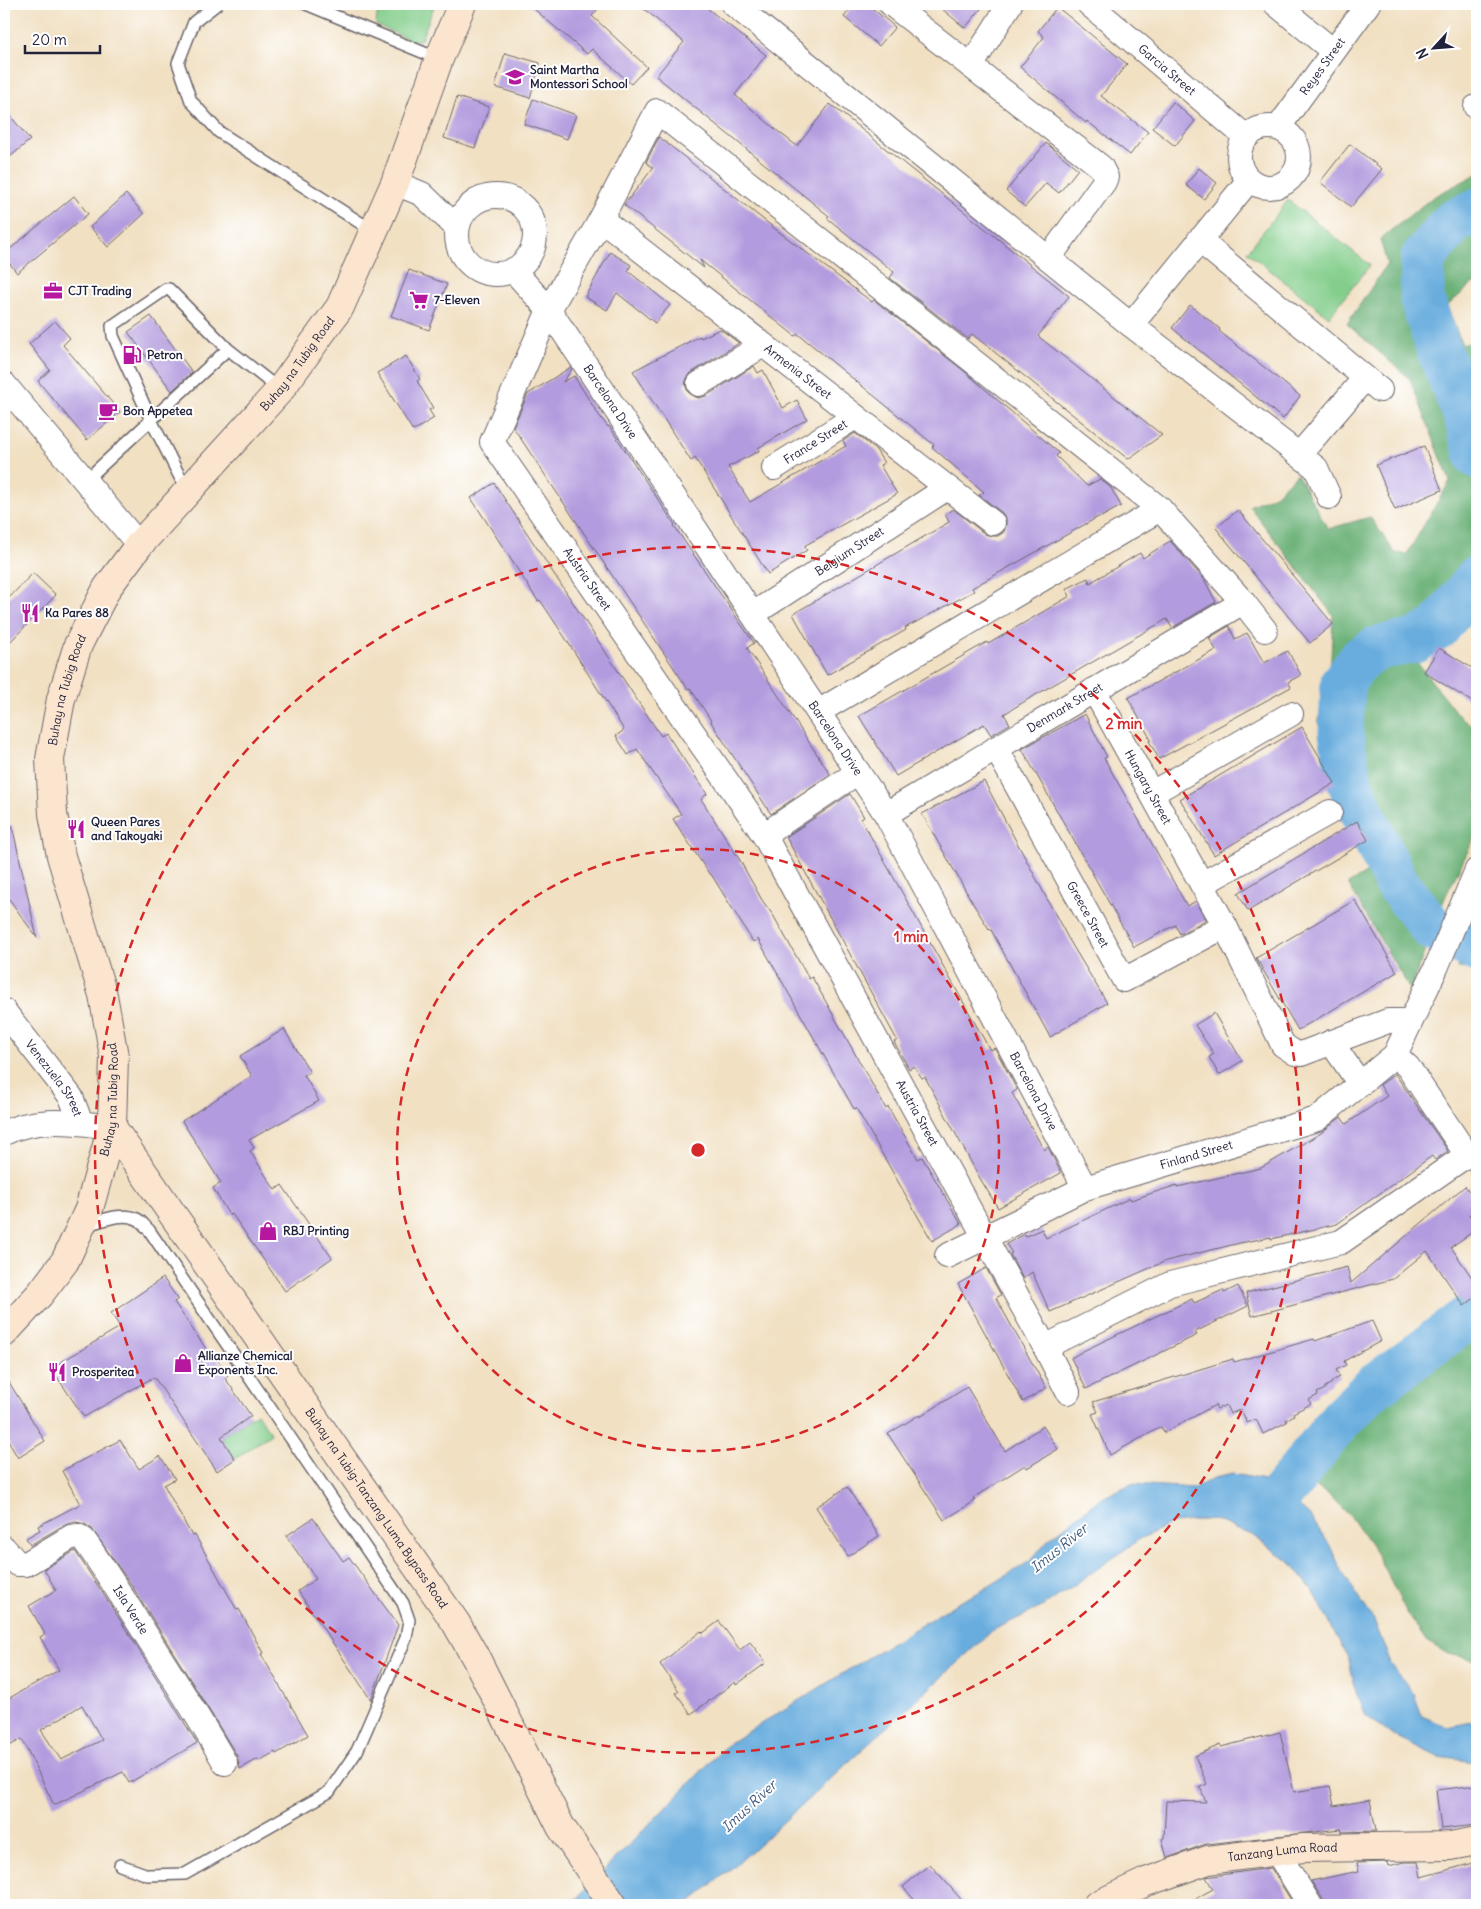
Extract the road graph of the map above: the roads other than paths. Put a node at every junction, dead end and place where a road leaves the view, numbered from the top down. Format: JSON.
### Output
{"nodes":[{"id":1,"x":217,"y":4,"type":"edge"},
{"id":2,"x":306,"y":4,"type":"edge"},
{"id":3,"x":462,"y":4,"type":"edge"},
{"id":4,"x":733,"y":4,"type":"edge"},
{"id":5,"x":891,"y":4,"type":"edge"},
{"id":6,"x":1010,"y":4,"type":"edge"},
{"id":7,"x":1089,"y":4,"type":"edge"},
{"id":8,"x":1276,"y":4,"type":"edge"},
{"id":9,"x":1368,"y":4,"type":"edge"},
{"id":10,"x":1333,"y":51,"type":"junction"},
{"id":11,"x":439,"y":59,"type":"junction"},
{"id":12,"x":971,"y":66,"type":"junction"},
{"id":13,"x":1278,"y":128,"type":"junction"},
{"id":14,"x":1246,"y":137,"type":"junction"},
{"id":15,"x":1248,"y":180,"type":"junction"},
{"id":16,"x":395,"y":183,"type":"junction"},
{"id":17,"x":601,"y":219,"type":"junction"},
{"id":18,"x":456,"y":227,"type":"junction"},
{"id":19,"x":374,"y":232,"type":"junction"},
{"id":20,"x":1199,"y":240,"type":"junction"},
{"id":21,"x":1050,"y":258,"type":"junction"},
{"id":22,"x":513,"y":270,"type":"junction"},
{"id":23,"x":549,"y":310,"type":"junction"},
{"id":24,"x":1131,"y":325,"type":"junction"},
{"id":25,"x":763,"y":345,"type":"junction"},
{"id":26,"x":228,"y":349,"type":"junction"},
{"id":27,"x":4,"y":384,"type":"edge"},
{"id":28,"x":699,"y":384,"type":"dead end"},
{"id":29,"x":280,"y":390,"type":"junction"},
{"id":30,"x":856,"y":416,"type":"junction"},
{"id":31,"x":151,"y":420,"type":"junction"},
{"id":32,"x":1299,"y":455,"type":"junction"},
{"id":33,"x":774,"y":468,"type":"dead end"},
{"id":34,"x":85,"y":481,"type":"junction"},
{"id":35,"x":947,"y":488,"type":"junction"},
{"id":36,"x":187,"y":492,"type":"junction"},
{"id":37,"x":1329,"y":497,"type":"dead end"},
{"id":38,"x":1160,"y":509,"type":"junction"},
{"id":39,"x":993,"y":524,"type":"dead end"},
{"id":40,"x":139,"y":545,"type":"junction"},
{"id":41,"x":1243,"y":602,"type":"junction"},
{"id":42,"x":752,"y":614,"type":"junction"},
{"id":43,"x":1265,"y":630,"type":"dead end"},
{"id":44,"x":1094,"y":690,"type":"junction"},
{"id":45,"x":818,"y":712,"type":"junction"},
{"id":46,"x":1291,"y":714,"type":"dead end"},
{"id":47,"x":996,"y":748,"type":"junction"},
{"id":48,"x":858,"y":772,"type":"junction"},
{"id":49,"x":1152,"y":793,"type":"junction"},
{"id":50,"x":1330,"y":812,"type":"dead end"},
{"id":51,"x":886,"y":814,"type":"junction"},
{"id":52,"x":764,"y":835,"type":"junction"},
{"id":53,"x":1477,"y":870,"type":"edge"},
{"id":54,"x":1202,"y":884,"type":"junction"},
{"id":55,"x":1226,"y":926,"type":"junction"},
{"id":56,"x":4,"y":1011,"type":"edge"},
{"id":57,"x":1410,"y":1021,"type":"junction"},
{"id":58,"x":1331,"y":1042,"type":"junction"},
{"id":59,"x":1395,"y":1055,"type":"junction"},
{"id":60,"x":1360,"y":1084,"type":"junction"},
{"id":61,"x":82,"y":1123,"type":"junction"},
{"id":62,"x":112,"y":1127,"type":"junction"},
{"id":63,"x":4,"y":1133,"type":"edge"},
{"id":64,"x":1085,"y":1188,"type":"junction"},
{"id":65,"x":81,"y":1226,"type":"junction"},
{"id":66,"x":985,"y":1237,"type":"junction"},
{"id":67,"x":947,"y":1256,"type":"dead end"},
{"id":68,"x":4,"y":1332,"type":"edge"},
{"id":69,"x":1046,"y":1347,"type":"junction"},
{"id":70,"x":1068,"y":1392,"type":"dead end"},
{"id":71,"x":4,"y":1548,"type":"edge"},
{"id":72,"x":225,"y":1763,"type":"dead end"},
{"id":73,"x":1477,"y":1841,"type":"edge"},
{"id":74,"x":1277,"y":1852,"type":"junction"},
{"id":75,"x":120,"y":1865,"type":"dead end"},
{"id":76,"x":613,"y":1905,"type":"edge"},
{"id":77,"x":1097,"y":1905,"type":"edge"},
{"id":78,"x":1310,"y":1905,"type":"edge"}],
"edges":[{"from":1,"to":19,"type":"lane"},
{"from":2,"to":11,"type":"lane"},
{"from":3,"to":11,"type":"main road","name":"Buhay na Tubig Road"},
{"from":4,"to":21,"type":"street"},
{"from":5,"to":12,"type":"street"},
{"from":6,"to":12,"type":"street"},
{"from":7,"to":14,"type":"street","name":"Garcia Street"},
{"from":8,"to":10,"type":"street"},
{"from":9,"to":10,"type":"street","name":"Reyes Street"},
{"from":10,"to":13,"type":"street","name":"Reyes Street"},
{"from":11,"to":16,"type":"main road","name":"Buhay na Tubig Road"},
{"from":12,"to":21,"type":"street"},
{"from":13,"to":14,"type":"street"},
{"from":13,"to":15,"type":"street"},
{"from":14,"to":15,"type":"street"},
{"from":15,"to":20,"type":"street"},
{"from":16,"to":18,"type":"street"},
{"from":16,"to":19,"type":"main road","name":"Buhay na Tubig Road"},
{"from":17,"to":23,"type":"street"},
{"from":17,"to":25,"type":"street","name":"Armenia Street"},
{"from":17,"to":38,"type":"street"},
{"from":18,"to":22,"type":"street"},
{"from":18,"to":22,"type":"street"},
{"from":19,"to":29,"type":"main road","name":"Buhay na Tubig Road"},
{"from":20,"to":24,"type":"street"},
{"from":20,"to":32,"type":"street"},
{"from":21,"to":24,"type":"street"},
{"from":22,"to":23,"type":"street","name":"Barcelona Drive"},
{"from":23,"to":42,"type":"street","name":"Barcelona Drive"},
{"from":23,"to":52,"type":"street","name":"Austria Street"},
{"from":24,"to":32,"type":"street"},
{"from":25,"to":28,"type":"street"},
{"from":25,"to":30,"type":"street","name":"Armenia Street"},
{"from":26,"to":29,"type":"lane"},
{"from":26,"to":31,"type":"lane"},
{"from":26,"to":31,"type":"lane"},
{"from":27,"to":34,"type":"street"},
{"from":29,"to":36,"type":"main road","name":"Buhay na Tubig Road"},
{"from":30,"to":33,"type":"street","name":"France Street"},
{"from":30,"to":35,"type":"street","name":"Armenia Street"},
{"from":31,"to":34,"type":"lane"},
{"from":31,"to":36,"type":"lane"},
{"from":32,"to":37,"type":"street"},
{"from":34,"to":40,"type":"street"},
{"from":35,"to":39,"type":"street","name":"Armenia Street"},
{"from":35,"to":42,"type":"street","name":"Belgium Street"},
{"from":36,"to":40,"type":"main road","name":"Buhay na Tubig Road"},
{"from":38,"to":41,"type":"street"},
{"from":38,"to":45,"type":"street"},
{"from":40,"to":62,"type":"main road","name":"Buhay na Tubig Road"},
{"from":41,"to":43,"type":"street"},
{"from":41,"to":44,"type":"street","name":"Denmark Street"},
{"from":42,"to":45,"type":"street","name":"Barcelona Drive"},
{"from":44,"to":47,"type":"street","name":"Denmark Street"},
{"from":44,"to":49,"type":"street","name":"Hungary Street"},
{"from":45,"to":48,"type":"street","name":"Barcelona Drive"},
{"from":46,"to":49,"type":"street"},
{"from":47,"to":51,"type":"street","name":"Denmark Street"},
{"from":47,"to":55,"type":"street","name":"Greece Street"},
{"from":48,"to":51,"type":"street","name":"Barcelona Drive"},
{"from":48,"to":52,"type":"street"},
{"from":49,"to":54,"type":"street","name":"Hungary Street"},
{"from":50,"to":54,"type":"street"},
{"from":51,"to":64,"type":"street","name":"Barcelona Drive"},
{"from":52,"to":66,"type":"street","name":"Austria Street"},
{"from":53,"to":57,"type":"street"},
{"from":54,"to":55,"type":"street","name":"Hungary Street"},
{"from":55,"to":58,"type":"street","name":"Hungary Street"},
{"from":56,"to":61,"type":"street","name":"Venezuela Street"},
{"from":57,"to":58,"type":"street","name":"Hungary Street"},
{"from":57,"to":59,"type":"street"},
{"from":58,"to":60,"type":"street"},
{"from":59,"to":60,"type":"street","name":"Finland Street"},
{"from":59,"to":69,"type":"street"},
{"from":60,"to":64,"type":"street","name":"Finland Street"},
{"from":61,"to":62,"type":"street"},
{"from":61,"to":63,"type":"street"},
{"from":62,"to":65,"type":"main road","name":"Buhay na Tubig Road"},
{"from":62,"to":76,"type":"main road","name":"Buhay na Tubig-Tanzang Luma Bypass Road"},
{"from":64,"to":66,"type":"street","name":"Finland Street"},
{"from":65,"to":68,"type":"main road","name":"Buhay na Tubig Road"},
{"from":65,"to":75,"type":"lane"},
{"from":66,"to":67,"type":"street","name":"Finland Street"},
{"from":66,"to":69,"type":"street","name":"Austria Street"},
{"from":69,"to":70,"type":"street","name":"Austria Street"},
{"from":71,"to":72,"type":"street","name":"Isla Verde"},
{"from":73,"to":74,"type":"main road","name":"Tanzang Luma Road"},
{"from":74,"to":77,"type":"main road","name":"Tanzang Luma Road"},
{"from":74,"to":78,"type":"street"}]}
